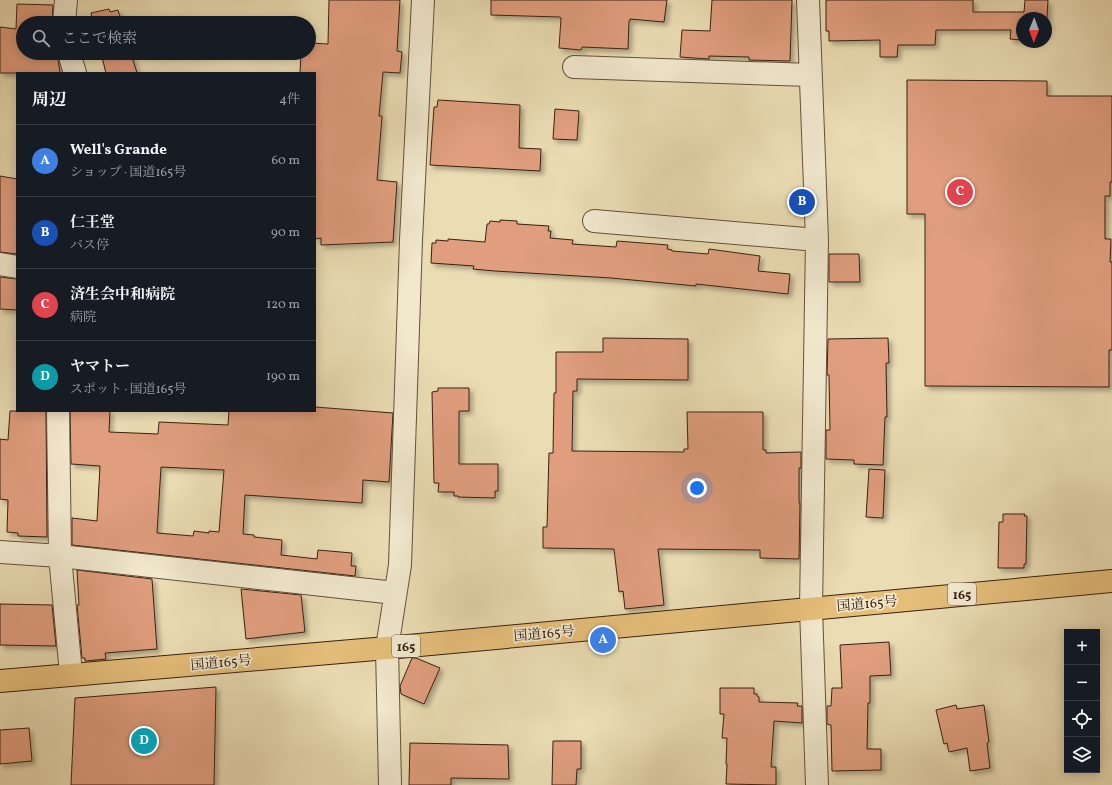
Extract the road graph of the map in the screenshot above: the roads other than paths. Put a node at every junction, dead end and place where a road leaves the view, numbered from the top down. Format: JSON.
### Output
{"nodes":[{"id":1,"x":66,"y":0,"type":"edge"},
{"id":2,"x":423,"y":0,"type":"edge"},
{"id":3,"x":808,"y":0,"type":"edge"},
{"id":4,"x":65,"y":16,"type":"edge"},
{"id":5,"x":71,"y":60,"type":"edge"},
{"id":6,"x":574,"y":66,"type":"dead end"},
{"id":7,"x":75,"y":72,"type":"edge"},
{"id":8,"x":810,"y":75,"type":"junction"},
{"id":9,"x":594,"y":221,"type":"dead end"},
{"id":10,"x":817,"y":240,"type":"junction"},
{"id":11,"x":0,"y":264,"type":"edge"},
{"id":12,"x":16,"y":267,"type":"edge"},
{"id":13,"x":58,"y":412,"type":"edge"},
{"id":14,"x":0,"y":552,"type":"edge"},
{"id":15,"x":60,"y":556,"type":"junction"},
{"id":16,"x":1112,"y":581,"type":"edge"},
{"id":17,"x":395,"y":593,"type":"junction"},
{"id":18,"x":811,"y":608,"type":"junction"},
{"id":19,"x":387,"y":648,"type":"junction"},
{"id":20,"x":71,"y":674,"type":"junction"},
{"id":21,"x":0,"y":681,"type":"edge"},
{"id":22,"x":390,"y":785,"type":"edge"},
{"id":23,"x":817,"y":785,"type":"edge"}],
"edges":[{"from":1,"to":4,"type":"street"},
{"from":2,"to":17,"type":"street"},
{"from":3,"to":8,"type":"street"},
{"from":5,"to":7,"type":"street"},
{"from":6,"to":8,"type":"street"},
{"from":8,"to":10,"type":"street"},
{"from":9,"to":10,"type":"street"},
{"from":10,"to":18,"type":"street"},
{"from":11,"to":12,"type":"street"},
{"from":13,"to":15,"type":"street"},
{"from":14,"to":15,"type":"street"},
{"from":15,"to":17,"type":"street"},
{"from":15,"to":20,"type":"street"},
{"from":16,"to":18,"type":"highway","name":"国道165号","number":"165"},
{"from":17,"to":19,"type":"street"},
{"from":18,"to":19,"type":"highway","name":"国道165号","number":"165"},
{"from":18,"to":23,"type":"street"},
{"from":19,"to":20,"type":"highway","name":"国道165号","number":"165"},
{"from":19,"to":22,"type":"street"},
{"from":20,"to":21,"type":"highway","name":"国道165号","number":"165"}]}
